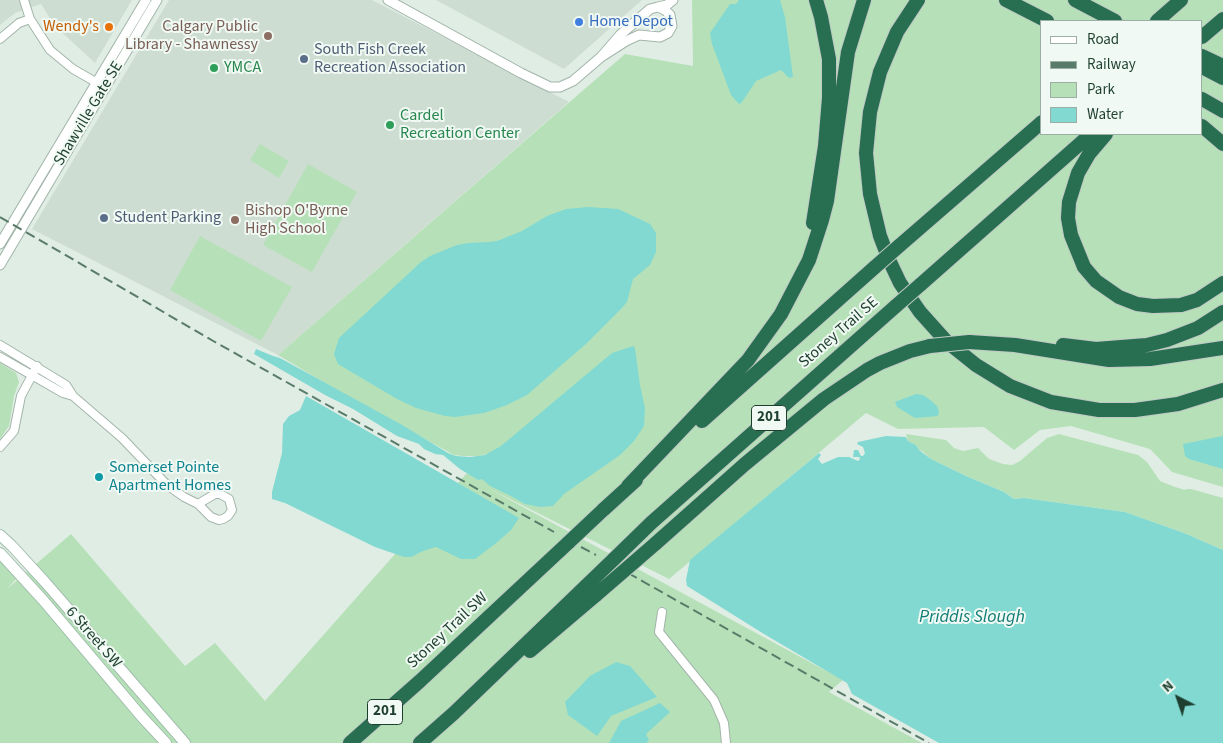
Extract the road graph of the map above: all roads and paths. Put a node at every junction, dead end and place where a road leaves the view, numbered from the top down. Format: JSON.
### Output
{"nodes":[{"id":1,"x":24,"y":0,"type":"edge"},
{"id":2,"x":146,"y":0,"type":"edge"},
{"id":3,"x":158,"y":0,"type":"edge"},
{"id":4,"x":388,"y":0,"type":"edge"},
{"id":5,"x":673,"y":0,"type":"edge"},
{"id":6,"x":816,"y":0,"type":"edge"},
{"id":7,"x":864,"y":0,"type":"edge"},
{"id":8,"x":918,"y":0,"type":"edge"},
{"id":9,"x":1006,"y":0,"type":"edge"},
{"id":10,"x":1074,"y":0,"type":"edge"},
{"id":11,"x":1182,"y":0,"type":"edge"},
{"id":12,"x":658,"y":7,"type":"junction"},
{"id":13,"x":30,"y":19,"type":"junction"},
{"id":14,"x":1111,"y":19,"type":"edge"},
{"id":15,"x":1223,"y":19,"type":"edge"},
{"id":16,"x":1045,"y":20,"type":"edge"},
{"id":17,"x":1158,"y":20,"type":"edge"},
{"id":18,"x":1203,"y":36,"type":"edge"},
{"id":19,"x":0,"y":39,"type":"edge"},
{"id":20,"x":1203,"y":56,"type":"edge"},
{"id":21,"x":601,"y":57,"type":"junction"},
{"id":22,"x":1223,"y":66,"type":"edge"},
{"id":23,"x":1203,"y":68,"type":"edge"},
{"id":24,"x":1223,"y":78,"type":"edge"},
{"id":25,"x":96,"y":83,"type":"junction"},
{"id":26,"x":106,"y":88,"type":"junction"},
{"id":27,"x":1203,"y":100,"type":"edge"},
{"id":28,"x":1223,"y":111,"type":"edge"},
{"id":29,"x":1040,"y":124,"type":"edge"},
{"id":30,"x":1203,"y":127,"type":"edge"},
{"id":31,"x":1090,"y":135,"type":"edge"},
{"id":32,"x":1105,"y":135,"type":"edge"},
{"id":33,"x":1223,"y":144,"type":"edge"},
{"id":34,"x":0,"y":244,"type":"edge"},
{"id":35,"x":0,"y":265,"type":"edge"},
{"id":36,"x":1223,"y":283,"type":"edge"},
{"id":37,"x":793,"y":293,"type":"junction"},
{"id":38,"x":1223,"y":312,"type":"edge"},
{"id":39,"x":974,"y":342,"type":"junction"},
{"id":40,"x":0,"y":345,"type":"edge"},
{"id":41,"x":1223,"y":348,"type":"edge"},
{"id":42,"x":0,"y":357,"type":"edge"},
{"id":43,"x":36,"y":366,"type":"junction"},
{"id":44,"x":31,"y":375,"type":"junction"},
{"id":45,"x":1223,"y":390,"type":"edge"},
{"id":46,"x":73,"y":396,"type":"junction"},
{"id":47,"x":0,"y":447,"type":"edge"},
{"id":48,"x":628,"y":486,"type":"junction"},
{"id":49,"x":198,"y":504,"type":"dead end"},
{"id":50,"x":0,"y":535,"type":"edge"},
{"id":51,"x":569,"y":542,"type":"joint"},
{"id":52,"x":0,"y":553,"type":"edge"},
{"id":53,"x":591,"y":590,"type":"junction"},
{"id":54,"x":662,"y":612,"type":"dead end"},
{"id":55,"x":164,"y":741,"type":"edge"},
{"id":56,"x":184,"y":743,"type":"edge"},
{"id":57,"x":350,"y":743,"type":"edge"},
{"id":58,"x":420,"y":743,"type":"edge"},
{"id":59,"x":726,"y":743,"type":"edge"}],
"edges":[{"from":1,"to":13,"type":"street"},
{"from":2,"to":25,"type":"street","name":"Shawville Gate SE"},
{"from":3,"to":26,"type":"street","name":"Shawville Gate SE"},
{"from":4,"to":21,"type":"street"},
{"from":5,"to":12,"type":"street"},
{"from":6,"to":37,"type":"highway"},
{"from":7,"to":37,"type":"highway"},
{"from":8,"to":45,"type":"highway"},
{"from":9,"to":16,"type":"highway"},
{"from":10,"to":14,"type":"highway"},
{"from":11,"to":17,"type":"highway"},
{"from":12,"to":21,"type":"street"},
{"from":12,"to":21,"type":"street"},
{"from":13,"to":19,"type":"street"},
{"from":13,"to":25,"type":"street"},
{"from":15,"to":18,"type":"highway"},
{"from":20,"to":22,"type":"highway"},
{"from":23,"to":24,"type":"highway"},
{"from":25,"to":26,"type":"street"},
{"from":25,"to":34,"type":"street","name":"Shawville Gate SE"},
{"from":26,"to":35,"type":"street","name":"Shawville Gate SE"},
{"from":27,"to":28,"type":"highway"},
{"from":29,"to":48,"type":"highway","name":"Stoney Trail SE","number":"201","bridge":true},
{"from":30,"to":33,"type":"highway"},
{"from":31,"to":53,"type":"highway","name":"Stoney Trail SE","number":"201","bridge":true},
{"from":32,"to":36,"type":"highway"},
{"from":37,"to":48,"type":"highway"},
{"from":38,"to":39,"type":"highway"},
{"from":39,"to":41,"type":"highway"},
{"from":39,"to":53,"type":"highway","bridge":true},
{"from":40,"to":43,"type":"street"},
{"from":42,"to":44,"type":"street"},
{"from":43,"to":44,"type":"street"},
{"from":43,"to":46,"type":"street"},
{"from":44,"to":46,"type":"street"},
{"from":44,"to":47,"type":"street"},
{"from":46,"to":49,"type":"street"},
{"from":48,"to":51,"type":"highway","name":"Stoney Trail SE","number":"201","bridge":true},
{"from":50,"to":56,"type":"main road","name":"6 Street SW"},
{"from":51,"to":57,"type":"highway","name":"Stoney Trail SW","number":"201"},
{"from":52,"to":55,"type":"main road","name":"6 Street SW"},
{"from":53,"to":58,"type":"highway"},
{"from":54,"to":59,"type":"street"}]}
